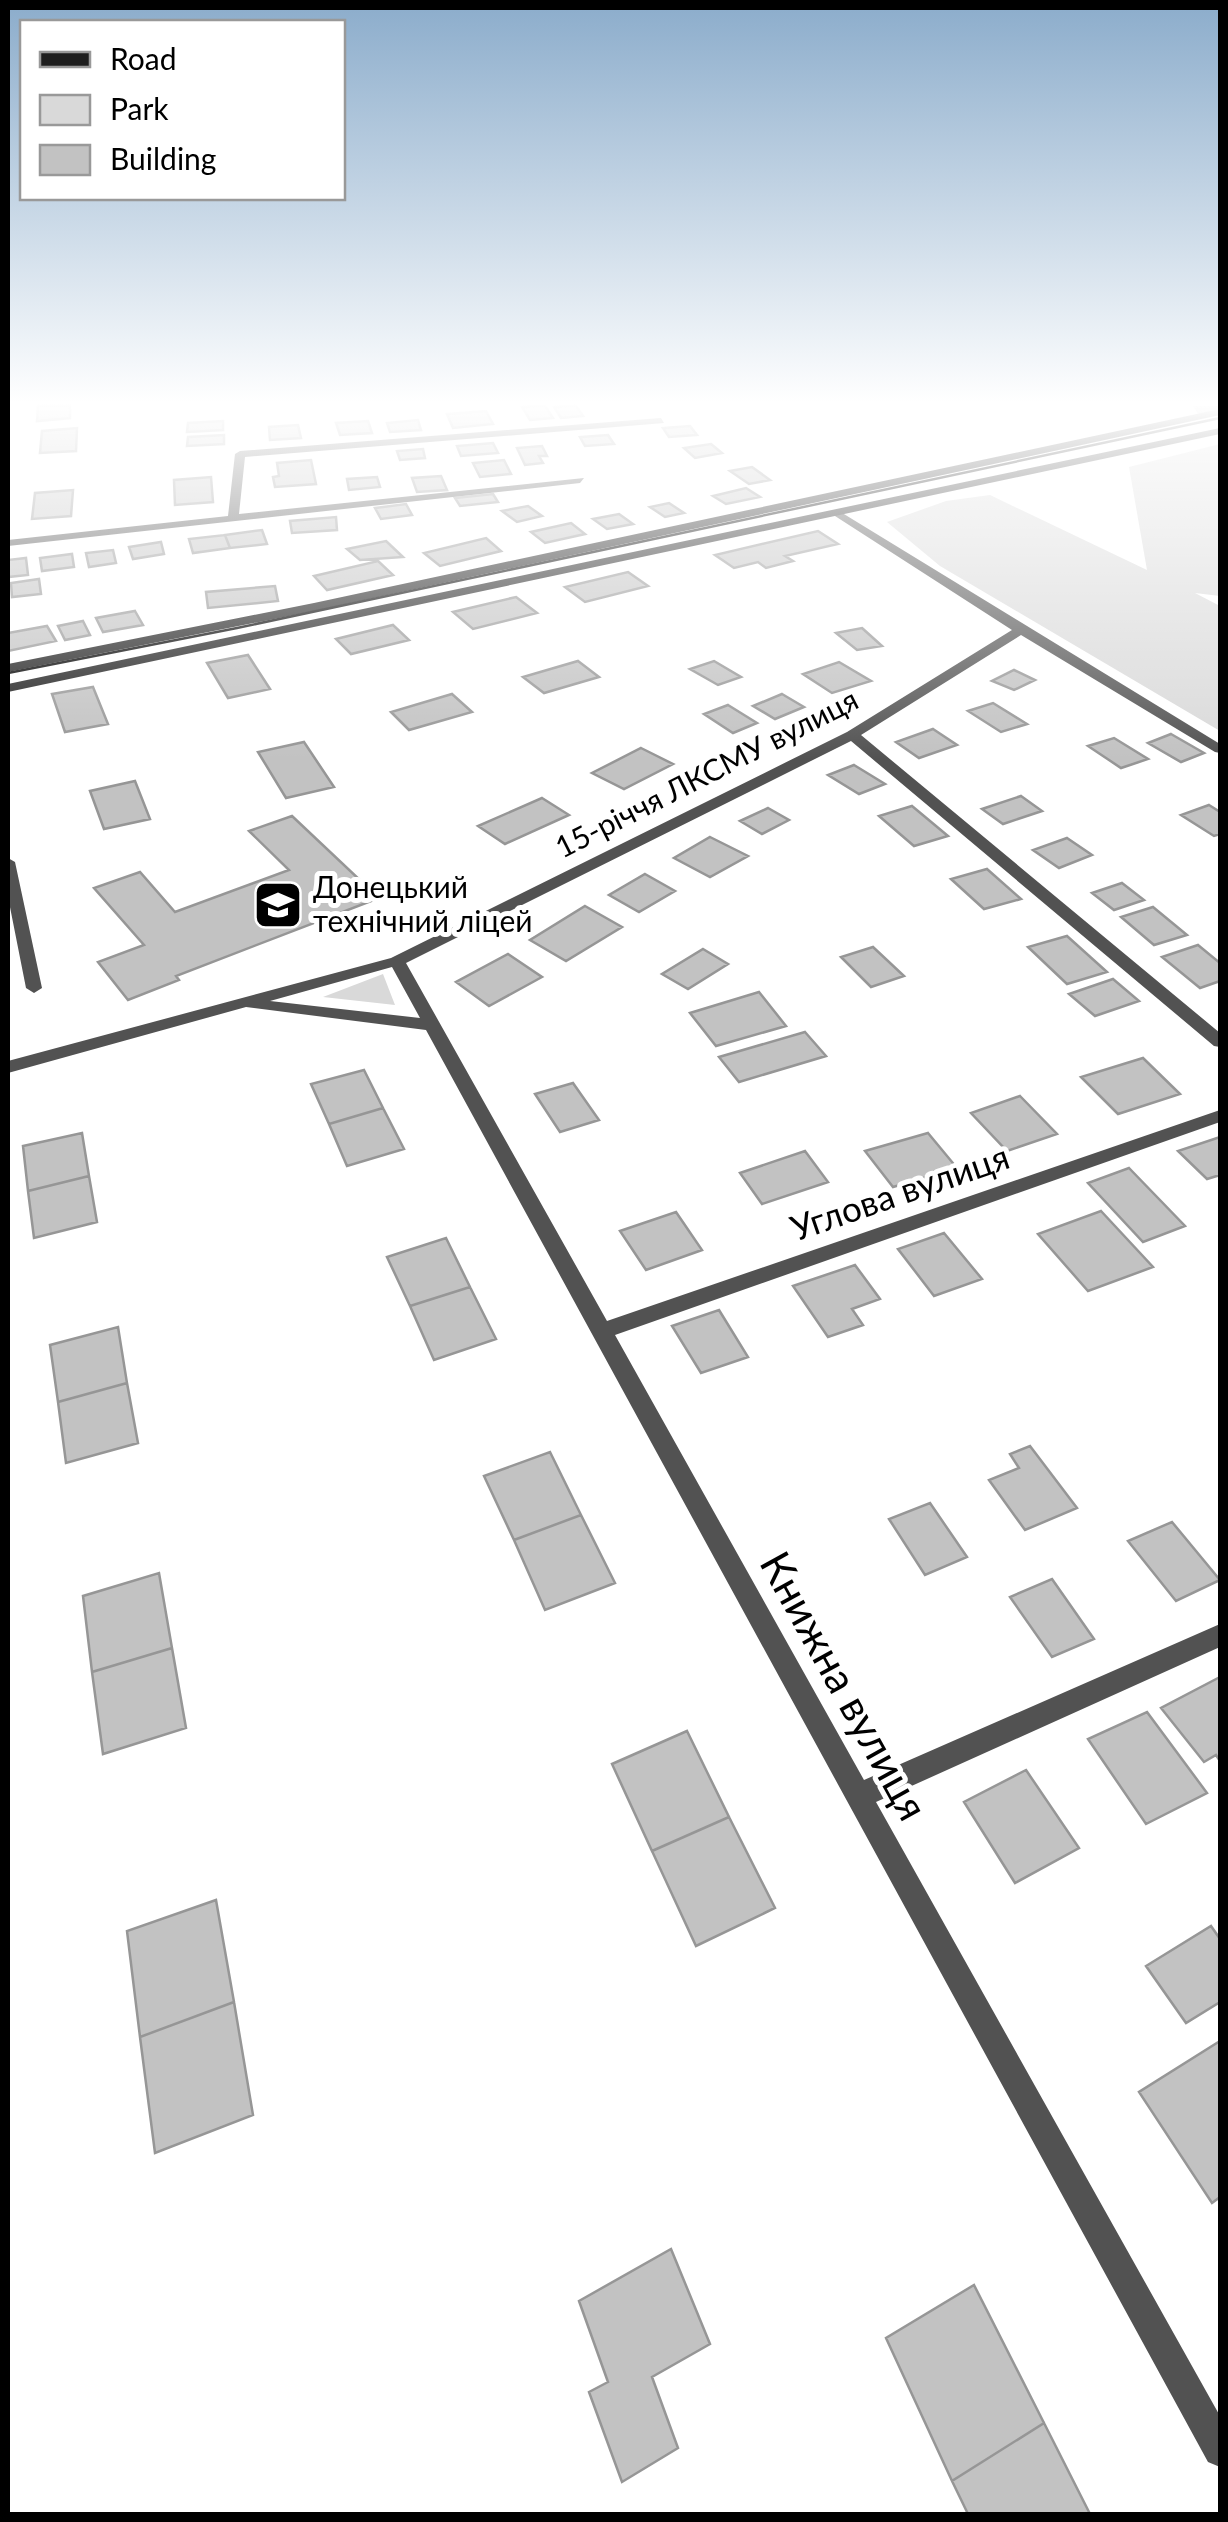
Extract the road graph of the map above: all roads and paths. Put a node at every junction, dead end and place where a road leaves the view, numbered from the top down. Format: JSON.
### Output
{"nodes":[{"id":1,"x":175,"y":524,"type":"edge"},
{"id":2,"x":704,"y":524,"type":"edge"},
{"id":3,"x":793,"y":524,"type":"edge"},
{"id":4,"x":854,"y":524,"type":"edge"},
{"id":5,"x":8,"y":543,"type":"edge"},
{"id":6,"x":1020,"y":630,"type":"junction"},
{"id":7,"x":8,"y":668,"type":"edge"},
{"id":8,"x":8,"y":688,"type":"edge"},
{"id":9,"x":852,"y":735,"type":"junction"},
{"id":10,"x":1220,"y":749,"type":"edge"},
{"id":11,"x":8,"y":862,"type":"edge"},
{"id":12,"x":397,"y":961,"type":"junction"},
{"id":13,"x":34,"y":988,"type":"dead end"},
{"id":14,"x":240,"y":1002,"type":"junction"},
{"id":15,"x":433,"y":1025,"type":"junction"},
{"id":16,"x":1220,"y":1042,"type":"edge"},
{"id":17,"x":8,"y":1067,"type":"edge"},
{"id":18,"x":1220,"y":1116,"type":"edge"},
{"id":19,"x":602,"y":1331,"type":"junction"},
{"id":20,"x":1220,"y":1634,"type":"edge"},
{"id":21,"x":859,"y":1796,"type":"junction"},
{"id":22,"x":1220,"y":2450,"type":"edge"}],
"edges":[{"from":1,"to":5,"type":"street"},
{"from":2,"to":7,"type":"main road"},
{"from":3,"to":8,"type":"main road"},
{"from":4,"to":6,"type":"street"},
{"from":6,"to":9,"type":"street","name":"15-річчя ЛКСМУ вулиця"},
{"from":6,"to":10,"type":"street"},
{"from":9,"to":12,"type":"street","name":"15-річчя ЛКСМУ вулиця"},
{"from":9,"to":16,"type":"street"},
{"from":11,"to":13,"type":"street"},
{"from":12,"to":14,"type":"street","name":"15-річчя ЛКСМУ вулиця"},
{"from":12,"to":15,"type":"street","name":"Книжна вулиця"},
{"from":14,"to":15,"type":"street"},
{"from":14,"to":17,"type":"street","name":"15-річчя ЛКСМУ вулиця"},
{"from":15,"to":19,"type":"street","name":"Книжна вулиця"},
{"from":18,"to":19,"type":"street","name":"Углова вулиця"},
{"from":19,"to":21,"type":"street","name":"Книжна вулиця"},
{"from":20,"to":21,"type":"street"},
{"from":21,"to":22,"type":"street","name":"Книжна вулиця"}]}
